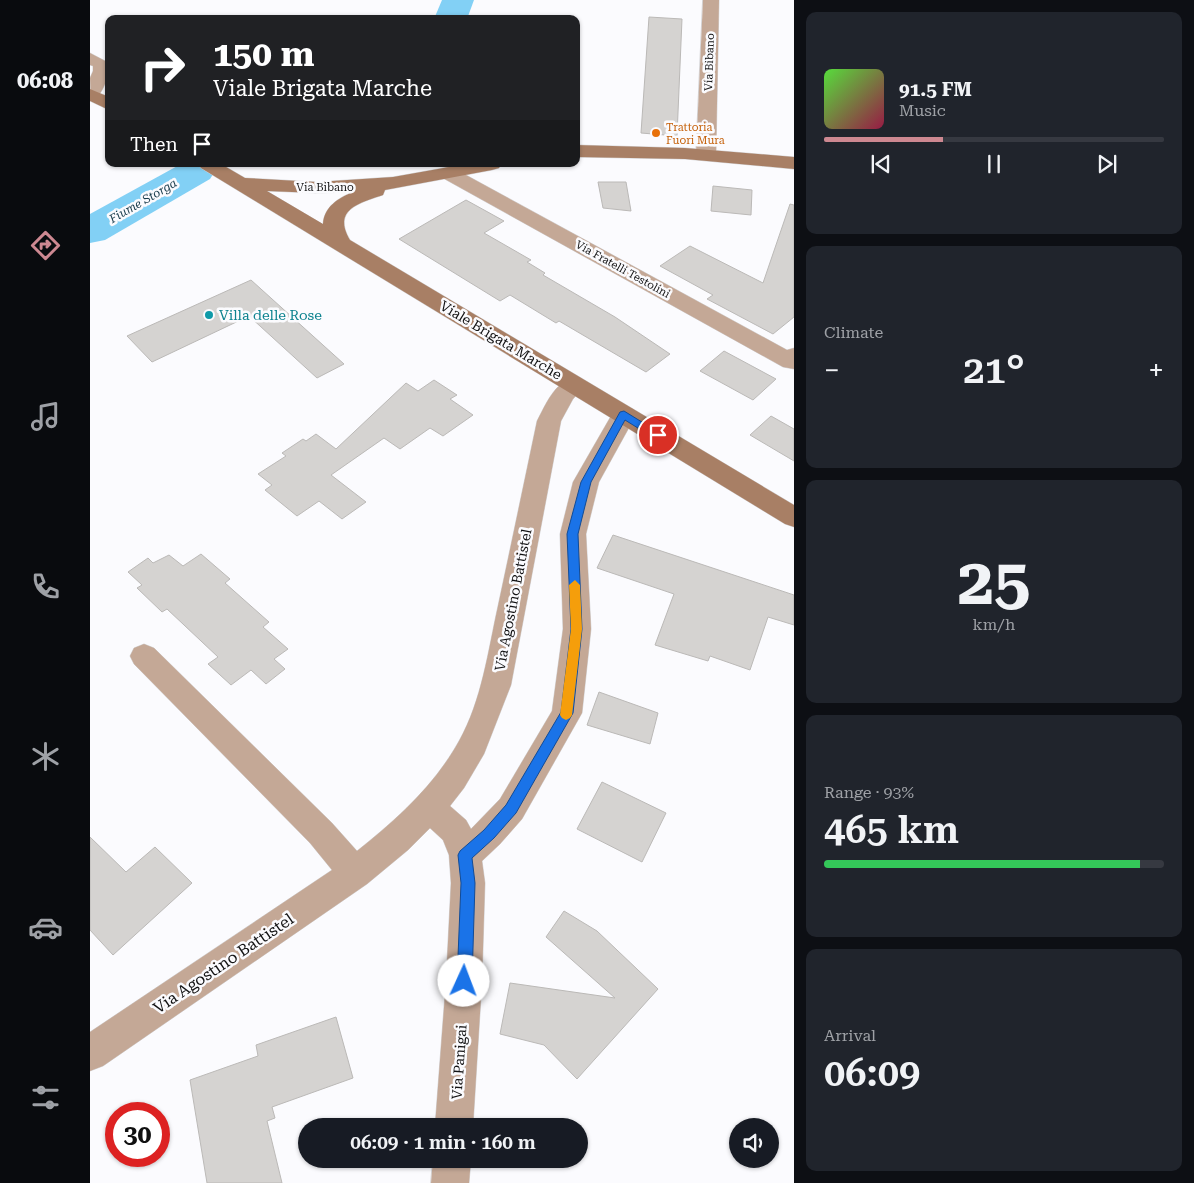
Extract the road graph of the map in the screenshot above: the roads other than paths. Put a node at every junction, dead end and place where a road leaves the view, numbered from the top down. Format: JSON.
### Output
{"nodes":[{"id":1,"x":711,"y":0,"type":"edge"},
{"id":2,"x":90,"y":58,"type":"edge"},
{"id":3,"x":90,"y":94,"type":"edge"},
{"id":4,"x":105,"y":103,"type":"edge"},
{"id":5,"x":580,"y":151,"type":"edge"},
{"id":6,"x":706,"y":154,"type":"junction"},
{"id":7,"x":794,"y":163,"type":"edge"},
{"id":8,"x":213,"y":167,"type":"edge"},
{"id":9,"x":477,"y":167,"type":"edge"},
{"id":10,"x":448,"y":173,"type":"junction"},
{"id":11,"x":411,"y":180,"type":"junction"},
{"id":12,"x":239,"y":182,"type":"junction"},
{"id":13,"x":309,"y":188,"type":"junction"},
{"id":14,"x":365,"y":194,"type":"junction"},
{"id":15,"x":284,"y":208,"type":"junction"},
{"id":16,"x":341,"y":243,"type":"junction"},
{"id":17,"x":794,"y":356,"type":"edge"},
{"id":18,"x":574,"y":385,"type":"junction"},
{"id":19,"x":624,"y":415,"type":"junction"},
{"id":20,"x":794,"y":517,"type":"edge"},
{"id":21,"x":144,"y":656,"type":"dead end"},
{"id":22,"x":429,"y":808,"type":"junction"},
{"id":23,"x":465,"y":855,"type":"junction"},
{"id":24,"x":355,"y":873,"type":"junction"},
{"id":25,"x":90,"y":1053,"type":"edge"},
{"id":26,"x":455,"y":1118,"type":"edge"},
{"id":27,"x":451,"y":1168,"type":"edge"},
{"id":28,"x":450,"y":1183,"type":"edge"}],
"edges":[{"from":1,"to":6,"type":"street","name":"Via Bibano"},
{"from":2,"to":3,"type":"street"},
{"from":3,"to":4,"type":"street"},
{"from":5,"to":6,"type":"street"},
{"from":6,"to":7,"type":"street"},
{"from":8,"to":12,"type":"street","name":"Viale Brigata Marche"},
{"from":9,"to":10,"type":"street","name":"Via Bibano"},
{"from":10,"to":11,"type":"street","name":"Via Bibano"},
{"from":10,"to":17,"type":"street","name":"Via Fratelli Testolini"},
{"from":11,"to":13,"type":"street","name":"Via Bibano"},
{"from":11,"to":14,"type":"street","name":"Via Bibano"},
{"from":12,"to":13,"type":"street","name":"Via Bibano"},
{"from":12,"to":15,"type":"street","name":"Viale Brigata Marche"},
{"from":13,"to":15,"type":"street"},
{"from":14,"to":15,"type":"street"},
{"from":14,"to":16,"type":"street","name":"Via Bibano"},
{"from":15,"to":16,"type":"street","name":"Viale Brigata Marche"},
{"from":16,"to":18,"type":"street","name":"Viale Brigata Marche"},
{"from":18,"to":19,"type":"street","name":"Viale Brigata Marche"},
{"from":18,"to":22,"type":"street","name":"Via Agostino Battistel"},
{"from":19,"to":20,"type":"street","name":"Viale Brigata Marche"},
{"from":19,"to":23,"type":"street"},
{"from":21,"to":24,"type":"street"},
{"from":22,"to":23,"type":"street"},
{"from":22,"to":24,"type":"street","name":"Via Agostino Battistel"},
{"from":23,"to":26,"type":"street","name":"Via Panigai"},
{"from":24,"to":25,"type":"street","name":"Via Agostino Battistel"},
{"from":27,"to":28,"type":"street"}]}
